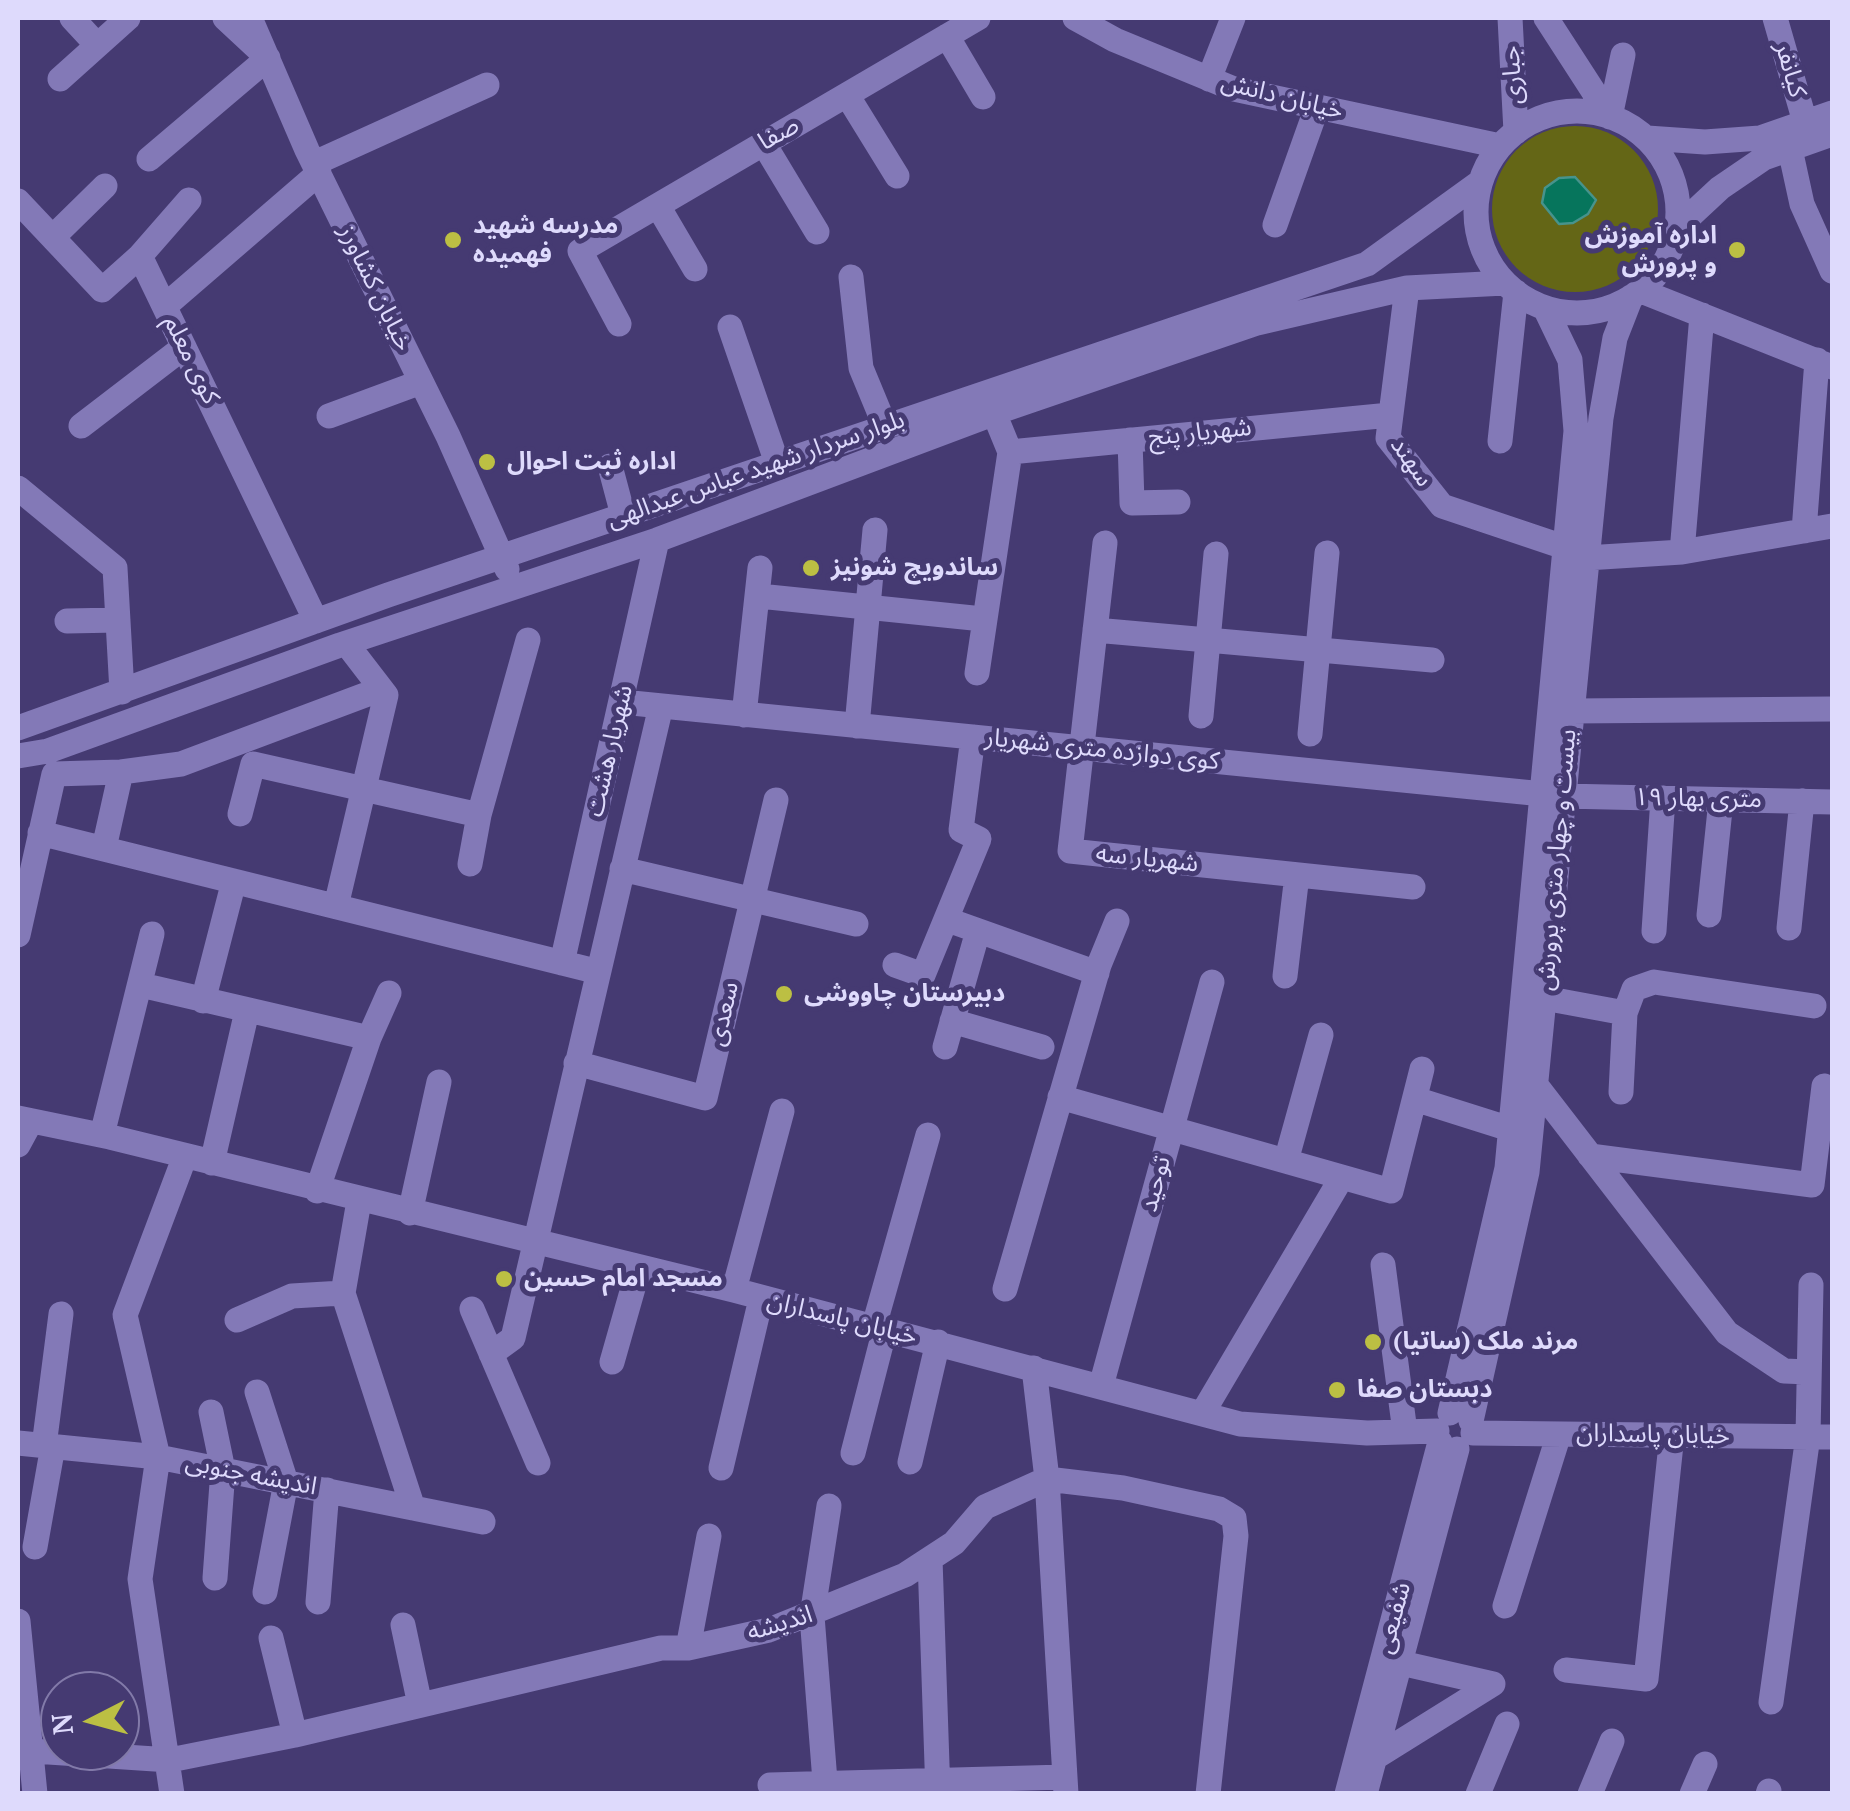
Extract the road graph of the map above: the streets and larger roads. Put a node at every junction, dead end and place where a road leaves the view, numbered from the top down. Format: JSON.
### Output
{"nodes":[{"id":1,"x":72,"y":18,"type":"edge"},
{"id":2,"x":128,"y":18,"type":"edge"},
{"id":3,"x":225,"y":18,"type":"edge"},
{"id":4,"x":250,"y":18,"type":"edge"},
{"id":5,"x":978,"y":18,"type":"edge"},
{"id":6,"x":1075,"y":18,"type":"edge"},
{"id":7,"x":1234,"y":18,"type":"edge"},
{"id":8,"x":1510,"y":18,"type":"edge"},
{"id":9,"x":1546,"y":18,"type":"edge"},
{"id":10,"x":1775,"y":18,"type":"edge"},
{"id":11,"x":947,"y":36,"type":"junction"},
{"id":12,"x":97,"y":45,"type":"junction"},
{"id":13,"x":1623,"y":55,"type":"dead end"},
{"id":14,"x":268,"y":58,"type":"junction"},
{"id":15,"x":1209,"y":79,"type":"junction"},
{"id":16,"x":60,"y":80,"type":"dead end"},
{"id":17,"x":487,"y":85,"type":"dead end"},
{"id":18,"x":847,"y":95,"type":"junction"},
{"id":19,"x":983,"y":97,"type":"dead end"},
{"id":20,"x":1317,"y":107,"type":"junction"},
{"id":21,"x":1832,"y":112,"type":"edge"},
{"id":22,"x":1610,"y":116,"type":"junction"},
{"id":23,"x":1805,"y":122,"type":"junction"},
{"id":24,"x":1832,"y":134,"type":"edge"},
{"id":25,"x":1647,"y":138,"type":"junction"},
{"id":26,"x":1508,"y":139,"type":"junction"},
{"id":27,"x":764,"y":144,"type":"junction"},
{"id":28,"x":1790,"y":149,"type":"junction"},
{"id":29,"x":149,"y":159,"type":"dead end"},
{"id":30,"x":317,"y":168,"type":"junction"},
{"id":31,"x":898,"y":176,"type":"dead end"},
{"id":32,"x":1480,"y":183,"type":"junction"},
{"id":33,"x":105,"y":186,"type":"dead end"},
{"id":34,"x":189,"y":200,"type":"dead end"},
{"id":35,"x":18,"y":201,"type":"edge"},
{"id":36,"x":658,"y":206,"type":"junction"},
{"id":37,"x":1276,"y":224,"type":"dead end"},
{"id":38,"x":1677,"y":228,"type":"junction"},
{"id":39,"x":817,"y":232,"type":"dead end"},
{"id":40,"x":53,"y":237,"type":"junction"},
{"id":41,"x":140,"y":256,"type":"junction"},
{"id":42,"x":695,"y":268,"type":"dead end"},
{"id":43,"x":1832,"y":270,"type":"edge"},
{"id":44,"x":850,"y":277,"type":"dead end"},
{"id":45,"x":1407,"y":288,"type":"junction"},
{"id":46,"x":1510,"y":288,"type":"junction"},
{"id":47,"x":1636,"y":294,"type":"junction"},
{"id":48,"x":164,"y":306,"type":"junction"},
{"id":49,"x":1544,"y":308,"type":"junction"},
{"id":50,"x":1702,"y":315,"type":"junction"},
{"id":51,"x":619,"y":324,"type":"dead end"},
{"id":52,"x":730,"y":327,"type":"dead end"},
{"id":53,"x":184,"y":347,"type":"junction"},
{"id":54,"x":1825,"y":363,"type":"edge"},
{"id":55,"x":421,"y":382,"type":"junction"},
{"id":56,"x":994,"y":413,"type":"junction"},
{"id":57,"x":1390,"y":415,"type":"junction"},
{"id":58,"x":329,"y":416,"type":"dead end"},
{"id":59,"x":81,"y":426,"type":"dead end"},
{"id":60,"x":885,"y":426,"type":"junction"},
{"id":61,"x":1130,"y":440,"type":"junction"},
{"id":62,"x":1500,"y":441,"type":"dead end"},
{"id":63,"x":1010,"y":452,"type":"junction"},
{"id":64,"x":778,"y":463,"type":"junction"},
{"id":65,"x":610,"y":466,"type":"dead end"},
{"id":66,"x":18,"y":488,"type":"edge"},
{"id":67,"x":1178,"y":502,"type":"dead end"},
{"id":68,"x":623,"y":516,"type":"junction"},
{"id":69,"x":1832,"y":526,"type":"edge"},
{"id":70,"x":875,"y":530,"type":"dead end"},
{"id":71,"x":1804,"y":532,"type":"junction"},
{"id":72,"x":656,"y":540,"type":"junction"},
{"id":73,"x":1105,"y":543,"type":"dead end"},
{"id":74,"x":1575,"y":552,"type":"junction"},
{"id":75,"x":1682,"y":552,"type":"junction"},
{"id":76,"x":1327,"y":553,"type":"dead end"},
{"id":77,"x":1216,"y":554,"type":"dead end"},
{"id":78,"x":504,"y":556,"type":"junction"},
{"id":79,"x":760,"y":568,"type":"dead end"},
{"id":80,"x":512,"y":588,"type":"junction"},
{"id":81,"x":759,"y":596,"type":"junction"},
{"id":82,"x":868,"y":607,"type":"junction"},
{"id":83,"x":983,"y":619,"type":"junction"},
{"id":84,"x":118,"y":620,"type":"junction"},
{"id":85,"x":67,"y":621,"type":"dead end"},
{"id":86,"x":316,"y":621,"type":"junction"},
{"id":87,"x":1095,"y":630,"type":"junction"},
{"id":88,"x":528,"y":640,"type":"dead end"},
{"id":89,"x":1208,"y":640,"type":"junction"},
{"id":90,"x":346,"y":643,"type":"junction"},
{"id":91,"x":1317,"y":650,"type":"junction"},
{"id":92,"x":1432,"y":660,"type":"dead end"},
{"id":93,"x":977,"y":673,"type":"dead end"},
{"id":94,"x":382,"y":689,"type":"junction"},
{"id":95,"x":122,"y":692,"type":"junction"},
{"id":96,"x":622,"y":702,"type":"junction"},
{"id":97,"x":661,"y":706,"type":"junction"},
{"id":98,"x":1832,"y":709,"type":"edge"},
{"id":99,"x":1571,"y":710,"type":"junction"},
{"id":100,"x":744,"y":715,"type":"junction"},
{"id":101,"x":1201,"y":716,"type":"dead end"},
{"id":102,"x":857,"y":726,"type":"junction"},
{"id":103,"x":18,"y":728,"type":"edge"},
{"id":104,"x":1310,"y":734,"type":"dead end"},
{"id":105,"x":974,"y":738,"type":"junction"},
{"id":106,"x":1082,"y":748,"type":"junction"},
{"id":107,"x":18,"y":756,"type":"edge"},
{"id":108,"x":121,"y":772,"type":"junction"},
{"id":109,"x":364,"y":788,"type":"junction"},
{"id":110,"x":1553,"y":795,"type":"junction"},
{"id":111,"x":1663,"y":798,"type":"junction"},
{"id":112,"x":776,"y":800,"type":"dead end"},
{"id":113,"x":1720,"y":800,"type":"junction"},
{"id":114,"x":1802,"y":801,"type":"junction"},
{"id":115,"x":1832,"y":802,"type":"edge"},
{"id":116,"x":240,"y":814,"type":"dead end"},
{"id":117,"x":479,"y":815,"type":"junction"},
{"id":118,"x":40,"y":833,"type":"junction"},
{"id":119,"x":104,"y":848,"type":"junction"},
{"id":120,"x":470,"y":864,"type":"dead end"},
{"id":121,"x":622,"y":868,"type":"junction"},
{"id":122,"x":1297,"y":874,"type":"junction"},
{"id":123,"x":234,"y":881,"type":"junction"},
{"id":124,"x":1412,"y":887,"type":"dead end"},
{"id":125,"x":750,"y":899,"type":"junction"},
{"id":126,"x":336,"y":906,"type":"junction"},
{"id":127,"x":1709,"y":915,"type":"dead end"},
{"id":128,"x":948,"y":920,"type":"junction"},
{"id":129,"x":1117,"y":920,"type":"dead end"},
{"id":130,"x":856,"y":924,"type":"dead end"},
{"id":131,"x":1789,"y":928,"type":"dead end"},
{"id":132,"x":1654,"y":930,"type":"dead end"},
{"id":133,"x":978,"y":931,"type":"junction"},
{"id":134,"x":18,"y":934,"type":"edge"},
{"id":135,"x":152,"y":934,"type":"dead end"},
{"id":136,"x":562,"y":962,"type":"junction"},
{"id":137,"x":894,"y":965,"type":"dead end"},
{"id":138,"x":596,"y":971,"type":"junction"},
{"id":139,"x":1096,"y":973,"type":"junction"},
{"id":140,"x":1285,"y":976,"type":"dead end"},
{"id":141,"x":1212,"y":982,"type":"dead end"},
{"id":142,"x":141,"y":985,"type":"junction"},
{"id":143,"x":389,"y":993,"type":"dead end"},
{"id":144,"x":1544,"y":998,"type":"junction"},
{"id":145,"x":203,"y":1001,"type":"junction"},
{"id":146,"x":1814,"y":1006,"type":"dead end"},
{"id":147,"x":247,"y":1011,"type":"junction"},
{"id":148,"x":1625,"y":1013,"type":"junction"},
{"id":149,"x":952,"y":1022,"type":"junction"},
{"id":150,"x":1321,"y":1035,"type":"dead end"},
{"id":151,"x":369,"y":1038,"type":"junction"},
{"id":152,"x":945,"y":1047,"type":"dead end"},
{"id":153,"x":1042,"y":1047,"type":"dead end"},
{"id":154,"x":576,"y":1064,"type":"junction"},
{"id":155,"x":1422,"y":1070,"type":"dead end"},
{"id":156,"x":439,"y":1082,"type":"dead end"},
{"id":157,"x":1535,"y":1084,"type":"junction"},
{"id":158,"x":1824,"y":1086,"type":"dead end"},
{"id":159,"x":1621,"y":1092,"type":"dead end"},
{"id":160,"x":1060,"y":1097,"type":"junction"},
{"id":161,"x":1414,"y":1098,"type":"junction"},
{"id":162,"x":782,"y":1110,"type":"dead end"},
{"id":163,"x":24,"y":1119,"type":"edge"},
{"id":164,"x":1171,"y":1128,"type":"junction"},
{"id":165,"x":1510,"y":1129,"type":"junction"},
{"id":166,"x":102,"y":1135,"type":"junction"},
{"id":167,"x":928,"y":1135,"type":"dead end"},
{"id":168,"x":18,"y":1144,"type":"edge"},
{"id":169,"x":185,"y":1156,"type":"junction"},
{"id":170,"x":1590,"y":1156,"type":"junction"},
{"id":171,"x":1286,"y":1161,"type":"junction"},
{"id":172,"x":212,"y":1164,"type":"junction"},
{"id":173,"x":1342,"y":1177,"type":"junction"},
{"id":174,"x":317,"y":1191,"type":"junction"},
{"id":175,"x":359,"y":1201,"type":"junction"},
{"id":176,"x":410,"y":1213,"type":"junction"},
{"id":177,"x":537,"y":1243,"type":"junction"},
{"id":178,"x":1384,"y":1265,"type":"dead end"},
{"id":179,"x":639,"y":1267,"type":"junction"},
{"id":180,"x":1811,"y":1285,"type":"dead end"},
{"id":181,"x":1005,"y":1289,"type":"dead end"},
{"id":182,"x":734,"y":1290,"type":"junction"},
{"id":183,"x":343,"y":1293,"type":"junction"},
{"id":184,"x":761,"y":1299,"type":"junction"},
{"id":185,"x":472,"y":1309,"type":"dead end"},
{"id":186,"x":61,"y":1314,"type":"dead end"},
{"id":187,"x":237,"y":1320,"type":"dead end"},
{"id":188,"x":880,"y":1327,"type":"junction"},
{"id":189,"x":938,"y":1342,"type":"junction"},
{"id":190,"x":491,"y":1354,"type":"junction"},
{"id":191,"x":612,"y":1362,"type":"dead end"},
{"id":192,"x":1034,"y":1368,"type":"junction"},
{"id":193,"x":1809,"y":1372,"type":"junction"},
{"id":194,"x":1101,"y":1386,"type":"junction"},
{"id":195,"x":257,"y":1392,"type":"dead end"},
{"id":196,"x":211,"y":1412,"type":"dead end"},
{"id":197,"x":1202,"y":1414,"type":"junction"},
{"id":198,"x":1405,"y":1432,"type":"junction"},
{"id":199,"x":1455,"y":1432,"type":"junction"},
{"id":200,"x":1559,"y":1434,"type":"junction"},
{"id":201,"x":1672,"y":1435,"type":"junction"},
{"id":202,"x":1820,"y":1436,"type":"edge"},
{"id":203,"x":18,"y":1443,"type":"edge"},
{"id":204,"x":48,"y":1446,"type":"junction"},
{"id":205,"x":853,"y":1453,"type":"dead end"},
{"id":206,"x":158,"y":1457,"type":"junction"},
{"id":207,"x":910,"y":1462,"type":"dead end"},
{"id":208,"x":538,"y":1463,"type":"dead end"},
{"id":209,"x":722,"y":1468,"type":"dead end"},
{"id":210,"x":224,"y":1470,"type":"junction"},
{"id":211,"x":1047,"y":1479,"type":"junction"},
{"id":212,"x":286,"y":1482,"type":"junction"},
{"id":213,"x":326,"y":1490,"type":"junction"},
{"id":214,"x":829,"y":1506,"type":"dead end"},
{"id":215,"x":413,"y":1508,"type":"junction"},
{"id":216,"x":483,"y":1522,"type":"dead end"},
{"id":217,"x":709,"y":1536,"type":"dead end"},
{"id":218,"x":35,"y":1547,"type":"dead end"},
{"id":219,"x":930,"y":1559,"type":"junction"},
{"id":220,"x":215,"y":1578,"type":"dead end"},
{"id":221,"x":266,"y":1592,"type":"dead end"},
{"id":222,"x":318,"y":1602,"type":"dead end"},
{"id":223,"x":1505,"y":1606,"type":"dead end"},
{"id":224,"x":812,"y":1616,"type":"junction"},
{"id":225,"x":18,"y":1622,"type":"edge"},
{"id":226,"x":403,"y":1626,"type":"dead end"},
{"id":227,"x":271,"y":1638,"type":"dead end"},
{"id":228,"x":688,"y":1648,"type":"junction"},
{"id":229,"x":1393,"y":1661,"type":"junction"},
{"id":230,"x":1566,"y":1670,"type":"dead end"},
{"id":231,"x":1771,"y":1702,"type":"dead end"},
{"id":232,"x":420,"y":1705,"type":"junction"},
{"id":233,"x":1507,"y":1724,"type":"dead end"},
{"id":234,"x":296,"y":1736,"type":"junction"},
{"id":235,"x":1612,"y":1741,"type":"dead end"},
{"id":236,"x":24,"y":1750,"type":"edge"},
{"id":237,"x":1376,"y":1757,"type":"junction"},
{"id":238,"x":170,"y":1760,"type":"junction"},
{"id":239,"x":1705,"y":1764,"type":"dead end"},
{"id":240,"x":770,"y":1785,"type":"dead end"},
{"id":241,"x":1066,"y":1785,"type":"edge"},
{"id":242,"x":938,"y":1787,"type":"edge"},
{"id":243,"x":826,"y":1788,"type":"edge"},
{"id":244,"x":35,"y":1794,"type":"edge"},
{"id":245,"x":172,"y":1794,"type":"edge"},
{"id":246,"x":1208,"y":1794,"type":"edge"},
{"id":247,"x":1347,"y":1794,"type":"edge"},
{"id":248,"x":1366,"y":1794,"type":"edge"},
{"id":249,"x":1478,"y":1794,"type":"edge"},
{"id":250,"x":1590,"y":1794,"type":"edge"},
{"id":251,"x":1692,"y":1794,"type":"edge"}],
"edges":[{"from":1,"to":12,"type":"street"},
{"from":2,"to":12,"type":"street"},
{"from":3,"to":14,"type":"street"},
{"from":4,"to":14,"type":"street","name":"خیابان کشاورز"},
{"from":5,"to":11,"type":"street","name":"صفا"},
{"from":6,"to":15,"type":"street","name":"خیابان دانش"},
{"from":7,"to":15,"type":"street"},
{"from":8,"to":26,"type":"street","name":"جباری"},
{"from":9,"to":22,"type":"street","name":"جباری"},
{"from":10,"to":23,"type":"street","name":"کیانفر"},
{"from":11,"to":18,"type":"street","name":"صفا"},
{"from":11,"to":19,"type":"street"},
{"from":12,"to":16,"type":"street"},
{"from":13,"to":22,"type":"street"},
{"from":14,"to":29,"type":"street"},
{"from":14,"to":30,"type":"street","name":"خیابان کشاورز"},
{"from":15,"to":20,"type":"street","name":"خیابان دانش"},
{"from":17,"to":30,"type":"street"},
{"from":18,"to":27,"type":"street","name":"صفا"},
{"from":18,"to":31,"type":"street"},
{"from":20,"to":26,"type":"street","name":"خیابان دانش"},
{"from":20,"to":37,"type":"street"},
{"from":21,"to":23,"type":"street"},
{"from":22,"to":25,"type":"street"},
{"from":22,"to":26,"type":"street"},
{"from":23,"to":25,"type":"street"},
{"from":24,"to":28,"type":"street"},
{"from":25,"to":38,"type":"street"},
{"from":26,"to":32,"type":"street"},
{"from":27,"to":36,"type":"street","name":"صفا"},
{"from":27,"to":39,"type":"street"},
{"from":28,"to":38,"type":"street"},
{"from":28,"to":43,"type":"street"},
{"from":30,"to":48,"type":"street"},
{"from":30,"to":55,"type":"street","name":"خیابان کشاورز"},
{"from":32,"to":46,"type":"street"},
{"from":32,"to":60,"type":"street","name":"بلوار سردار شهید عباس عبدالهی"},
{"from":33,"to":40,"type":"street"},
{"from":34,"to":41,"type":"street"},
{"from":35,"to":40,"type":"street"},
{"from":36,"to":42,"type":"street"},
{"from":36,"to":51,"type":"street","name":"صفا"},
{"from":38,"to":47,"type":"street"},
{"from":40,"to":41,"type":"street"},
{"from":41,"to":48,"type":"street","name":"کوی معلم"},
{"from":44,"to":60,"type":"street"},
{"from":45,"to":46,"type":"street","name":"بلوار سردار شهید عباس عبدالهی"},
{"from":45,"to":56,"type":"street","name":"بلوار سردار شهید عباس عبدالهی"},
{"from":45,"to":57,"type":"street","name":"سهند"},
{"from":46,"to":49,"type":"street"},
{"from":46,"to":62,"type":"street"},
{"from":47,"to":49,"type":"street"},
{"from":47,"to":50,"type":"street"},
{"from":47,"to":74,"type":"street","name":"بیست و چهار متری پرورش"},
{"from":48,"to":53,"type":"street","name":"کوی معلم"},
{"from":49,"to":74,"type":"street","name":"بیست و چهار متری پرورش"},
{"from":50,"to":54,"type":"street"},
{"from":50,"to":75,"type":"street"},
{"from":52,"to":64,"type":"street"},
{"from":53,"to":59,"type":"street"},
{"from":53,"to":86,"type":"street","name":"کوی معلم"},
{"from":54,"to":71,"type":"street"},
{"from":55,"to":58,"type":"street"},
{"from":55,"to":78,"type":"street","name":"خیابان کشاورز"},
{"from":56,"to":63,"type":"street"},
{"from":56,"to":72,"type":"street","name":"بلوار سردار شهید عباس عبدالهی"},
{"from":57,"to":61,"type":"street","name":"شهریار پنج"},
{"from":57,"to":74,"type":"street","name":"سهند"},
{"from":60,"to":64,"type":"street","name":"بلوار سردار شهید عباس عبدالهی"},
{"from":61,"to":63,"type":"street","name":"شهریار پنج"},
{"from":61,"to":67,"type":"street"},
{"from":63,"to":83,"type":"street"},
{"from":64,"to":68,"type":"street","name":"بلوار سردار شهید عباس عبدالهی"},
{"from":65,"to":68,"type":"street"},
{"from":66,"to":84,"type":"street"},
{"from":68,"to":78,"type":"street","name":"بلوار سردار شهید عباس عبدالهی"},
{"from":69,"to":71,"type":"street"},
{"from":70,"to":82,"type":"street"},
{"from":71,"to":75,"type":"street"},
{"from":72,"to":80,"type":"street","name":"بلوار سردار شهید عباس عبدالهی"},
{"from":72,"to":96,"type":"street","name":"شهریار هشت"},
{"from":73,"to":87,"type":"street","name":"شهریار سه"},
{"from":74,"to":75,"type":"street"},
{"from":74,"to":99,"type":"street","name":"بیست و چهار متری پرورش"},
{"from":74,"to":110,"type":"street","name":"بیست و چهار متری پرورش"},
{"from":76,"to":91,"type":"street"},
{"from":77,"to":89,"type":"street"},
{"from":78,"to":80,"type":"street","name":"خیابان کشاورز"},
{"from":78,"to":86,"type":"street","name":"بلوار سردار شهید عباس عبدالهی"},
{"from":79,"to":81,"type":"street"},
{"from":80,"to":90,"type":"street","name":"بلوار سردار شهید عباس عبدالهی"},
{"from":81,"to":82,"type":"street"},
{"from":81,"to":100,"type":"street"},
{"from":82,"to":83,"type":"street"},
{"from":82,"to":102,"type":"street"},
{"from":83,"to":93,"type":"street"},
{"from":84,"to":85,"type":"street"},
{"from":84,"to":95,"type":"street"},
{"from":86,"to":95,"type":"street","name":"بلوار سردار شهید عباس عبدالهی"},
{"from":87,"to":89,"type":"street"},
{"from":87,"to":106,"type":"street","name":"شهریار سه"},
{"from":88,"to":117,"type":"street"},
{"from":89,"to":91,"type":"street"},
{"from":89,"to":101,"type":"street"},
{"from":90,"to":94,"type":"street"},
{"from":90,"to":107,"type":"street","name":"بلوار سردار شهید عباس عبدالهی"},
{"from":91,"to":92,"type":"street"},
{"from":91,"to":104,"type":"street"},
{"from":94,"to":108,"type":"street"},
{"from":94,"to":109,"type":"street"},
{"from":95,"to":103,"type":"street","name":"بلوار سردار شهید عباس عبدالهی"},
{"from":96,"to":97,"type":"street","name":"کوی دوازده متری شهریار"},
{"from":96,"to":136,"type":"street","name":"شهریار هشت"},
{"from":97,"to":100,"type":"street","name":"کوی دوازده متری شهریار"},
{"from":97,"to":121,"type":"street"},
{"from":98,"to":99,"type":"street"},
{"from":99,"to":110,"type":"street","name":"بیست و چهار متری پرورش"},
{"from":100,"to":102,"type":"street","name":"کوی دوازده متری شهریار"},
{"from":102,"to":105,"type":"street","name":"کوی دوازده متری شهریار"},
{"from":105,"to":106,"type":"street","name":"کوی دوازده متری شهریار"},
{"from":105,"to":128,"type":"street"},
{"from":106,"to":110,"type":"street","name":"کوی دوازده متری شهریار"},
{"from":106,"to":122,"type":"street","name":"شهریار سه"},
{"from":108,"to":118,"type":"street"},
{"from":108,"to":119,"type":"street"},
{"from":109,"to":116,"type":"street"},
{"from":109,"to":117,"type":"street"},
{"from":109,"to":126,"type":"street"},
{"from":110,"to":111,"type":"street","name":"۱۹ متری بهار"},
{"from":110,"to":144,"type":"street","name":"بیست و چهار متری پرورش"},
{"from":110,"to":165,"type":"street","name":"بیست و چهار متری پرورش"},
{"from":111,"to":113,"type":"street","name":"۱۹ متری بهار"},
{"from":111,"to":132,"type":"street"},
{"from":112,"to":125,"type":"street","name":"سعدی"},
{"from":113,"to":114,"type":"street","name":"۱۹ متری بهار"},
{"from":113,"to":127,"type":"street"},
{"from":114,"to":115,"type":"street","name":"۱۹ متری بهار"},
{"from":114,"to":131,"type":"street"},
{"from":117,"to":120,"type":"street"},
{"from":118,"to":119,"type":"street"},
{"from":118,"to":134,"type":"street"},
{"from":119,"to":123,"type":"street"},
{"from":121,"to":125,"type":"street"},
{"from":121,"to":138,"type":"street"},
{"from":122,"to":124,"type":"street","name":"شهریار سه"},
{"from":122,"to":140,"type":"street"},
{"from":123,"to":126,"type":"street"},
{"from":123,"to":145,"type":"street"},
{"from":125,"to":130,"type":"street"},
{"from":125,"to":154,"type":"street","name":"سعدی"},
{"from":126,"to":136,"type":"street"},
{"from":128,"to":133,"type":"street"},
{"from":128,"to":137,"type":"street"},
{"from":129,"to":139,"type":"street"},
{"from":133,"to":139,"type":"street"},
{"from":133,"to":149,"type":"street"},
{"from":135,"to":142,"type":"street"},
{"from":136,"to":138,"type":"street"},
{"from":138,"to":154,"type":"street"},
{"from":139,"to":160,"type":"street"},
{"from":141,"to":164,"type":"street","name":"توحید"},
{"from":142,"to":145,"type":"street"},
{"from":142,"to":166,"type":"street"},
{"from":143,"to":151,"type":"street"},
{"from":144,"to":148,"type":"street"},
{"from":144,"to":157,"type":"street","name":"بیست و چهار متری پرورش"},
{"from":145,"to":147,"type":"street"},
{"from":146,"to":148,"type":"street"},
{"from":147,"to":151,"type":"street"},
{"from":147,"to":172,"type":"street"},
{"from":148,"to":159,"type":"street"},
{"from":149,"to":152,"type":"street"},
{"from":149,"to":153,"type":"street"},
{"from":150,"to":171,"type":"street"},
{"from":151,"to":174,"type":"street"},
{"from":154,"to":177,"type":"street"},
{"from":155,"to":161,"type":"street"},
{"from":156,"to":176,"type":"street"},
{"from":157,"to":170,"type":"street"},
{"from":157,"to":199,"type":"street","name":"بیست و چهار متری پرورش"},
{"from":158,"to":170,"type":"street"},
{"from":160,"to":164,"type":"street"},
{"from":160,"to":181,"type":"street"},
{"from":161,"to":165,"type":"street"},
{"from":161,"to":173,"type":"street"},
{"from":162,"to":182,"type":"street"},
{"from":163,"to":166,"type":"street","name":"خیابان پاسداران"},
{"from":163,"to":168,"type":"street"},
{"from":164,"to":171,"type":"street"},
{"from":164,"to":194,"type":"street","name":"توحید"},
{"from":165,"to":199,"type":"street","name":"بیست و چهار متری پرورش"},
{"from":166,"to":169,"type":"street","name":"خیابان پاسداران"},
{"from":167,"to":188,"type":"street"},
{"from":169,"to":172,"type":"street","name":"خیابان پاسداران"},
{"from":169,"to":206,"type":"street"},
{"from":170,"to":193,"type":"street"},
{"from":171,"to":173,"type":"street"},
{"from":172,"to":174,"type":"street","name":"خیابان پاسداران"},
{"from":173,"to":197,"type":"street"},
{"from":174,"to":175,"type":"street","name":"خیابان پاسداران"},
{"from":175,"to":176,"type":"street","name":"خیابان پاسداران"},
{"from":175,"to":183,"type":"street"},
{"from":176,"to":177,"type":"street","name":"خیابان پاسداران"},
{"from":177,"to":179,"type":"street","name":"خیابان پاسداران"},
{"from":177,"to":190,"type":"street"},
{"from":178,"to":198,"type":"street"},
{"from":179,"to":182,"type":"street","name":"خیابان پاسداران"},
{"from":179,"to":191,"type":"street"},
{"from":180,"to":193,"type":"street"},
{"from":182,"to":184,"type":"street","name":"خیابان پاسداران"},
{"from":183,"to":187,"type":"street"},
{"from":183,"to":215,"type":"street"},
{"from":184,"to":188,"type":"street","name":"خیابان پاسداران"},
{"from":184,"to":209,"type":"street"},
{"from":185,"to":190,"type":"street"},
{"from":186,"to":204,"type":"street"},
{"from":188,"to":189,"type":"street","name":"خیابان پاسداران"},
{"from":188,"to":205,"type":"street"},
{"from":189,"to":192,"type":"street","name":"خیابان پاسداران"},
{"from":189,"to":207,"type":"street"},
{"from":190,"to":208,"type":"street"},
{"from":192,"to":194,"type":"street","name":"خیابان پاسداران"},
{"from":192,"to":211,"type":"street"},
{"from":193,"to":202,"type":"street"},
{"from":194,"to":197,"type":"street","name":"خیابان پاسداران"},
{"from":195,"to":212,"type":"street"},
{"from":196,"to":210,"type":"street"},
{"from":197,"to":198,"type":"street","name":"خیابان پاسداران"},
{"from":198,"to":199,"type":"street","name":"خیابان پاسداران"},
{"from":199,"to":200,"type":"street","name":"خیابان پاسداران"},
{"from":199,"to":229,"type":"street","name":"شفیعی"},
{"from":200,"to":201,"type":"street","name":"خیابان پاسداران"},
{"from":200,"to":223,"type":"street"},
{"from":201,"to":202,"type":"street","name":"خیابان پاسداران"},
{"from":201,"to":230,"type":"street"},
{"from":202,"to":231,"type":"street"},
{"from":203,"to":204,"type":"street","name":"اندیشه جنوبی"},
{"from":204,"to":206,"type":"street","name":"اندیشه جنوبی"},
{"from":204,"to":218,"type":"street"},
{"from":206,"to":210,"type":"street","name":"اندیشه جنوبی"},
{"from":206,"to":238,"type":"street"},
{"from":210,"to":212,"type":"street","name":"اندیشه جنوبی"},
{"from":210,"to":220,"type":"street"},
{"from":211,"to":219,"type":"street","name":"اندیشه"},
{"from":211,"to":241,"type":"street"},
{"from":211,"to":246,"type":"street"},
{"from":212,"to":213,"type":"street","name":"اندیشه جنوبی"},
{"from":212,"to":221,"type":"street"},
{"from":213,"to":215,"type":"street","name":"اندیشه جنوبی"},
{"from":213,"to":222,"type":"street"},
{"from":214,"to":224,"type":"street"},
{"from":215,"to":216,"type":"street","name":"اندیشه جنوبی"},
{"from":217,"to":228,"type":"street"},
{"from":219,"to":224,"type":"street","name":"اندیشه"},
{"from":219,"to":242,"type":"street"},
{"from":224,"to":228,"type":"street","name":"اندیشه"},
{"from":224,"to":243,"type":"street"},
{"from":225,"to":236,"type":"street"},
{"from":226,"to":232,"type":"street"},
{"from":227,"to":234,"type":"street"},
{"from":228,"to":232,"type":"street","name":"اندیشه"},
{"from":229,"to":237,"type":"street","name":"شفیعی"},
{"from":229,"to":237,"type":"street"},
{"from":229,"to":247,"type":"street","name":"شفیعی"},
{"from":232,"to":234,"type":"street","name":"اندیشه"},
{"from":233,"to":249,"type":"street"},
{"from":234,"to":238,"type":"street","name":"اندیشه"},
{"from":235,"to":250,"type":"street"},
{"from":236,"to":238,"type":"street","name":"اندیشه"},
{"from":236,"to":244,"type":"street"},
{"from":237,"to":248,"type":"street","name":"شفیعی"},
{"from":238,"to":245,"type":"street"},
{"from":239,"to":251,"type":"street"},
{"from":240,"to":243,"type":"street"},
{"from":241,"to":242,"type":"street"},
{"from":242,"to":243,"type":"street"}]}
